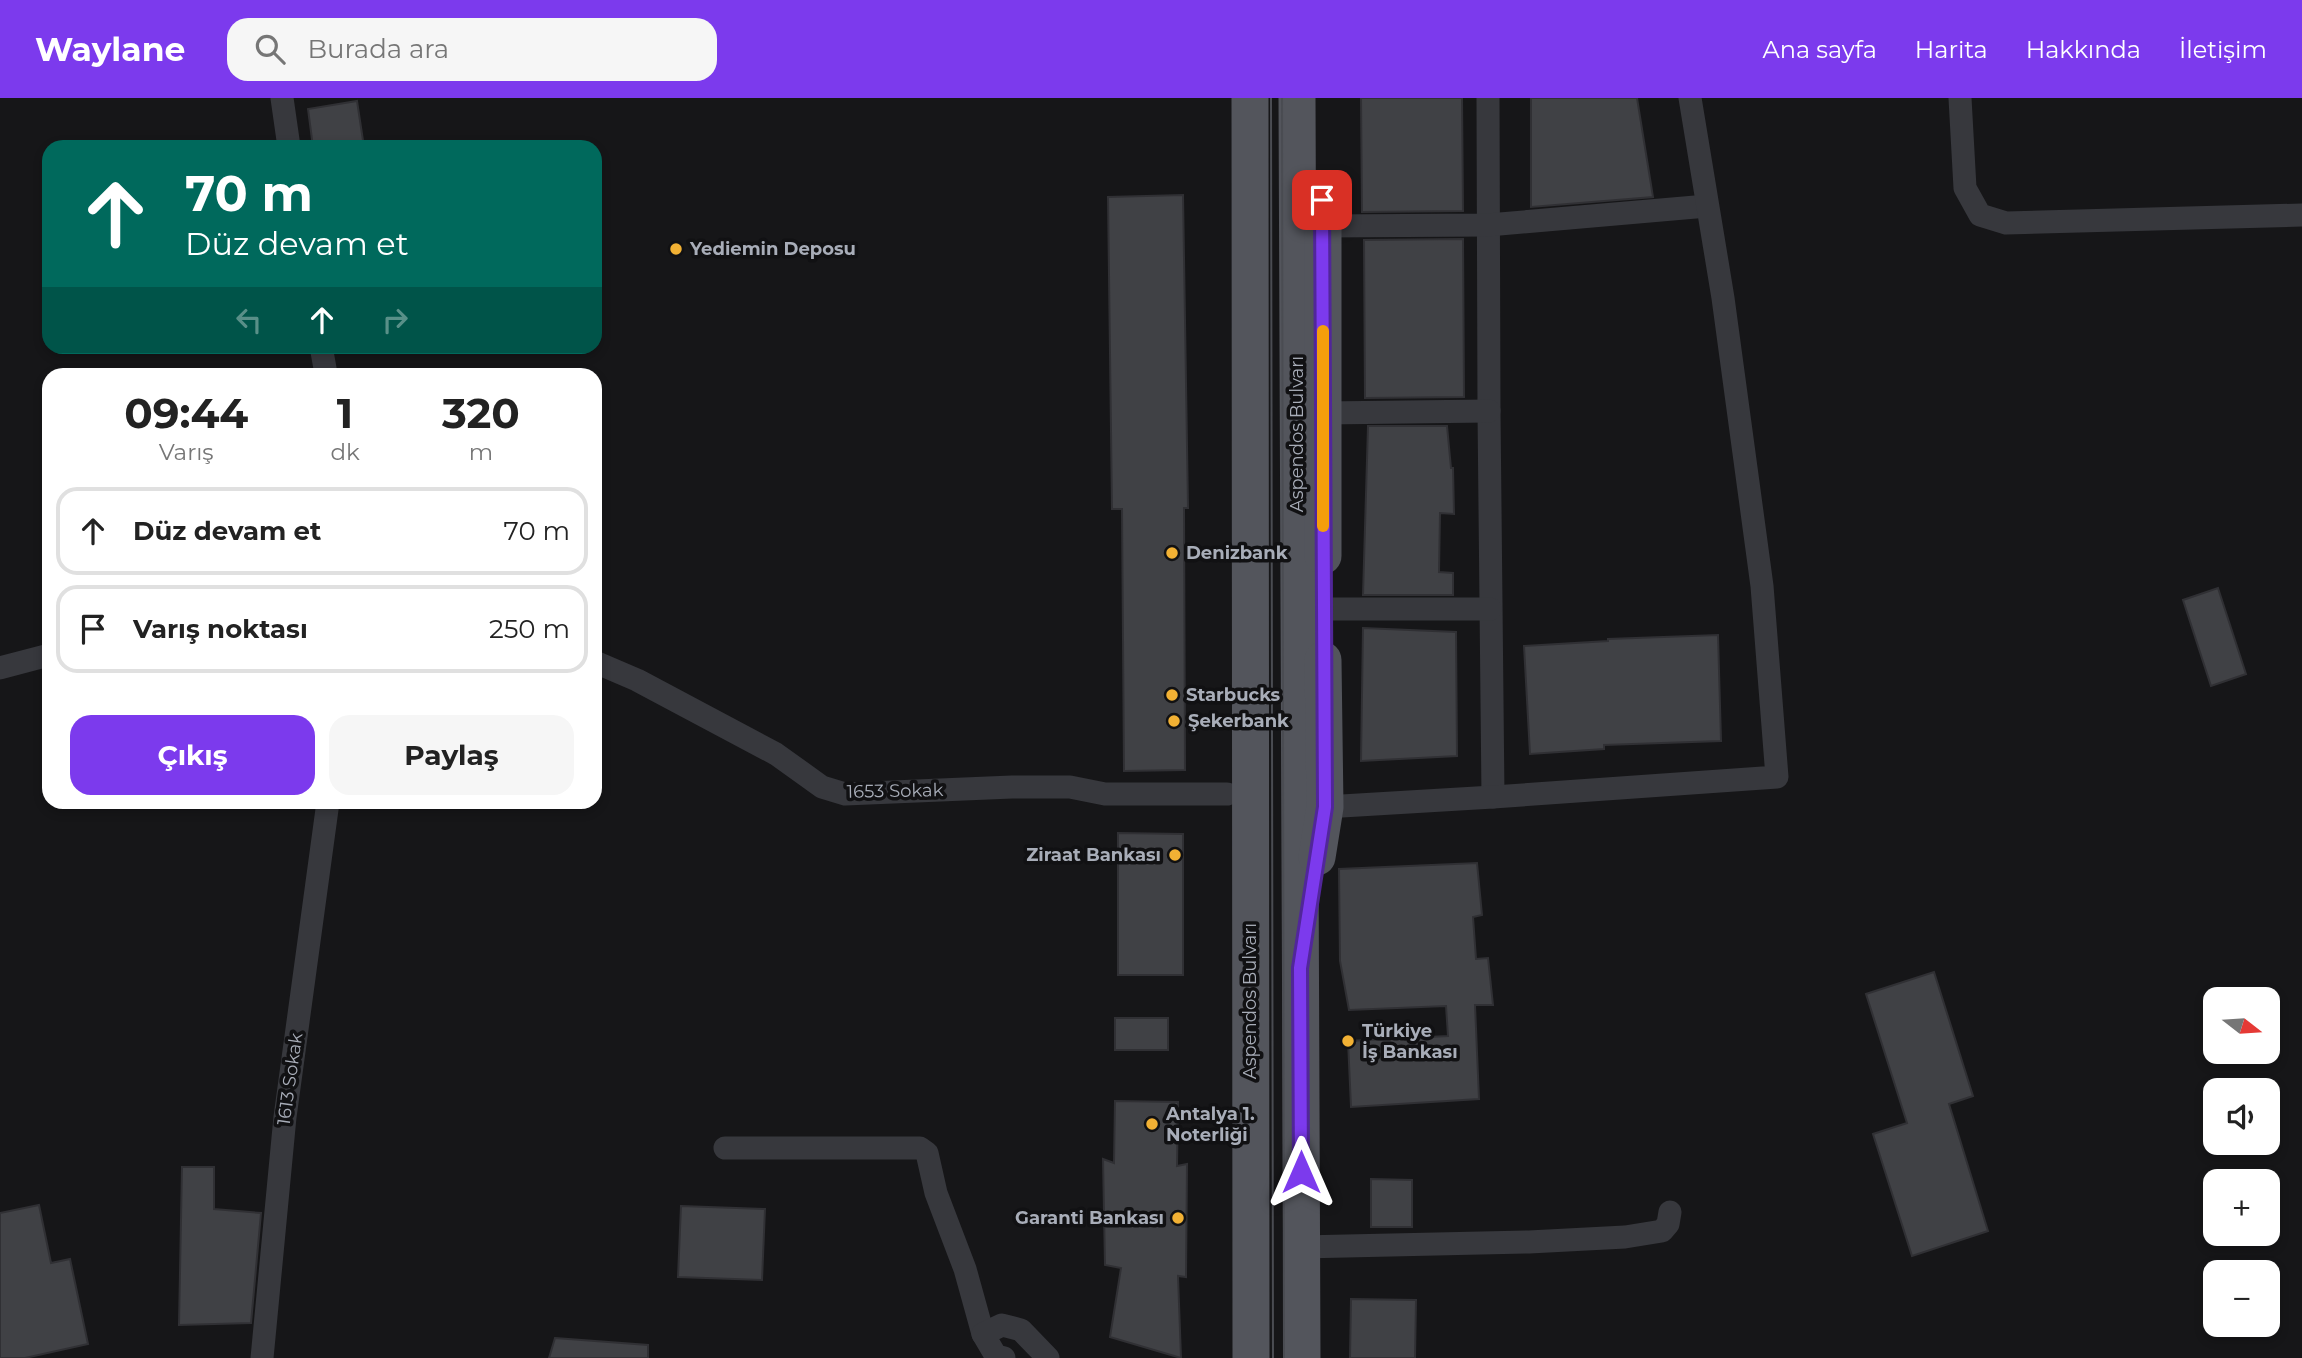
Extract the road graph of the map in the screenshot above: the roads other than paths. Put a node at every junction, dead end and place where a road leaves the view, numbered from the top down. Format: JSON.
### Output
{"nodes":[{"id":1,"x":282,"y":98,"type":"edge"},
{"id":2,"x":1227,"y":98,"type":"edge"},
{"id":3,"x":1250,"y":98,"type":"edge"},
{"id":4,"x":1297,"y":98,"type":"edge"},
{"id":5,"x":1322,"y":98,"type":"edge"},
{"id":6,"x":1488,"y":98,"type":"edge"},
{"id":7,"x":1690,"y":98,"type":"edge"},
{"id":8,"x":1961,"y":98,"type":"edge"},
{"id":9,"x":288,"y":140,"type":"edge"},
{"id":10,"x":1707,"y":206,"type":"junction"},
{"id":11,"x":2302,"y":215,"type":"edge"},
{"id":12,"x":1488,"y":225,"type":"junction"},
{"id":13,"x":1323,"y":226,"type":"junction"},
{"id":14,"x":1489,"y":411,"type":"junction"},
{"id":15,"x":1323,"y":413,"type":"junction"},
{"id":16,"x":1323,"y":608,"type":"junction"},
{"id":17,"x":1490,"y":609,"type":"junction"},
{"id":18,"x":42,"y":657,"type":"edge"},
{"id":19,"x":602,"y":666,"type":"edge"},
{"id":20,"x":0,"y":667,"type":"edge"},
{"id":21,"x":1227,"y":794,"type":"junction"},
{"id":22,"x":1493,"y":797,"type":"junction"},
{"id":23,"x":1325,"y":807,"type":"junction"},
{"id":24,"x":327,"y":809,"type":"edge"},
{"id":25,"x":1300,"y":968,"type":"junction"},
{"id":26,"x":1250,"y":976,"type":"junction"},
{"id":27,"x":724,"y":1148,"type":"dead end"},
{"id":28,"x":1670,"y":1212,"type":"dead end"},
{"id":29,"x":1301,"y":1247,"type":"junction"},
{"id":30,"x":983,"y":1334,"type":"junction"},
{"id":31,"x":262,"y":1358,"type":"edge"},
{"id":32,"x":1004,"y":1358,"type":"edge"},
{"id":33,"x":1048,"y":1358,"type":"edge"},
{"id":34,"x":1251,"y":1358,"type":"edge"},
{"id":35,"x":1302,"y":1358,"type":"edge"}],
"edges":[{"from":1,"to":9,"type":"street"},
{"from":2,"to":21,"type":"main road"},
{"from":3,"to":26,"type":"main road","name":"Aspendos Bulvarı"},
{"from":4,"to":25,"type":"main road","name":"Aspendos Bulvarı"},
{"from":5,"to":13,"type":"main road"},
{"from":6,"to":12,"type":"street"},
{"from":7,"to":10,"type":"street"},
{"from":8,"to":11,"type":"street"},
{"from":10,"to":12,"type":"street"},
{"from":10,"to":22,"type":"street"},
{"from":12,"to":13,"type":"street"},
{"from":12,"to":14,"type":"street"},
{"from":13,"to":15,"type":"main road"},
{"from":14,"to":15,"type":"street"},
{"from":14,"to":17,"type":"street"},
{"from":15,"to":16,"type":"main road"},
{"from":16,"to":17,"type":"street"},
{"from":16,"to":23,"type":"main road"},
{"from":17,"to":22,"type":"street"},
{"from":18,"to":20,"type":"street"},
{"from":19,"to":21,"type":"street","name":"1653 Sokak"},
{"from":21,"to":26,"type":"main road"},
{"from":22,"to":23,"type":"street"},
{"from":23,"to":25,"type":"main road"},
{"from":24,"to":31,"type":"street","name":"1613 Sokak"},
{"from":25,"to":29,"type":"main road","name":"Aspendos Bulvarı"},
{"from":26,"to":34,"type":"main road","name":"Aspendos Bulvarı"},
{"from":27,"to":30,"type":"street"},
{"from":28,"to":29,"type":"street"},
{"from":29,"to":35,"type":"main road","name":"Aspendos Bulvarı"},
{"from":30,"to":32,"type":"street"},
{"from":30,"to":33,"type":"street"}]}
